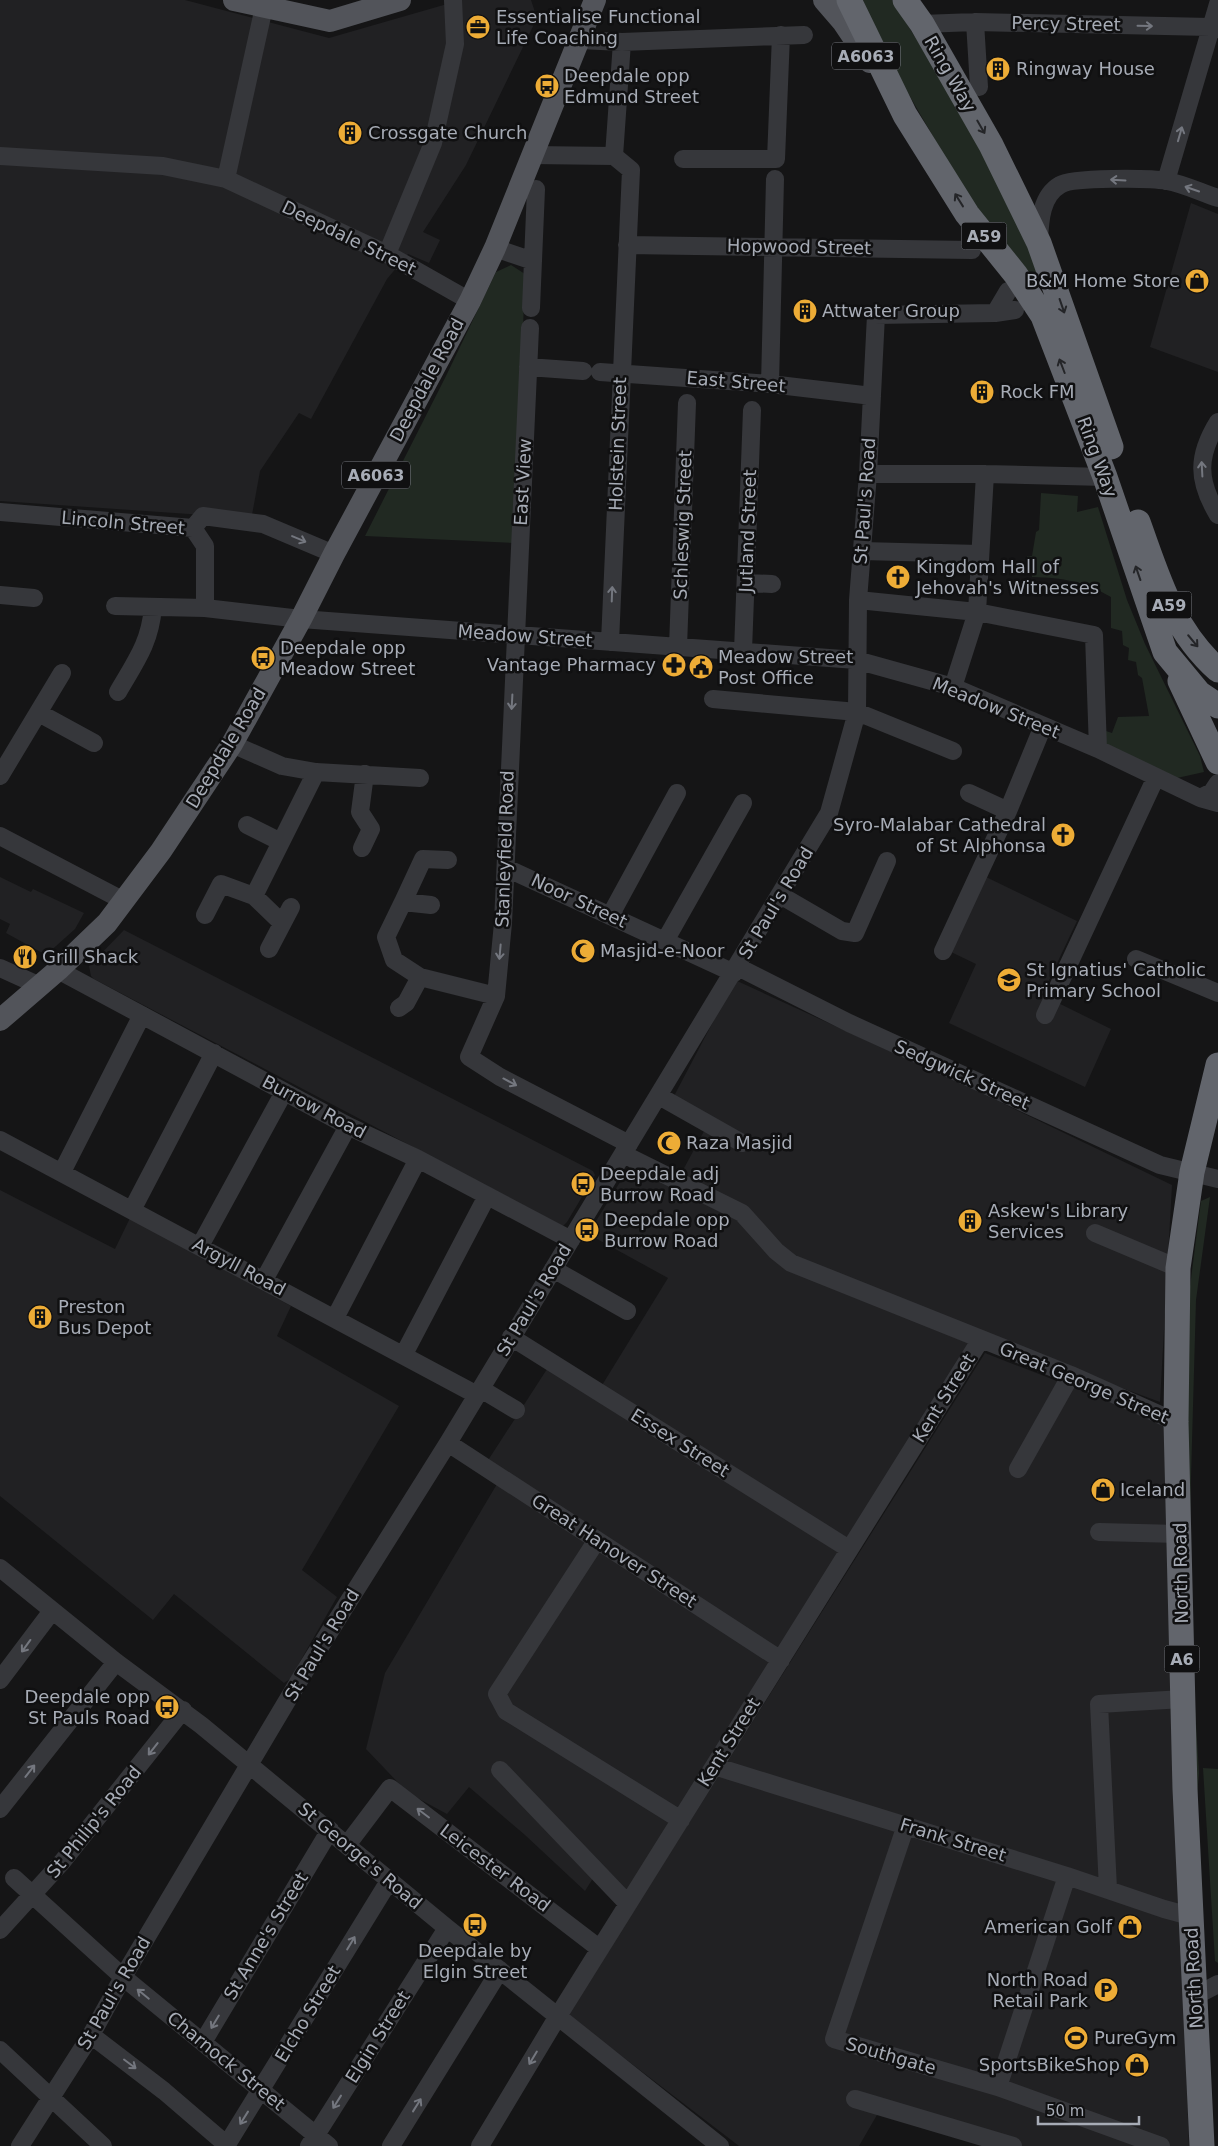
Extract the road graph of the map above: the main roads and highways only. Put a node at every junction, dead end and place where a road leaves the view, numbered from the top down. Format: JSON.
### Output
{"nodes":[{"id":1,"x":234,"y":0,"type":"edge"},
{"id":2,"x":400,"y":0,"type":"edge"},
{"id":3,"x":595,"y":0,"type":"edge"},
{"id":4,"x":824,"y":0,"type":"edge"},
{"id":5,"x":849,"y":0,"type":"edge"},
{"id":6,"x":905,"y":0,"type":"edge"},
{"id":7,"x":905,"y":115,"type":"junction"},
{"id":8,"x":1165,"y":652,"type":"junction"},
{"id":9,"x":1218,"y":670,"type":"edge"},
{"id":10,"x":1218,"y":706,"type":"edge"},
{"id":11,"x":1218,"y":762,"type":"edge"},
{"id":12,"x":0,"y":1020,"type":"edge"},
{"id":13,"x":1217,"y":1074,"type":"edge"},
{"id":14,"x":1202,"y":2146,"type":"edge"}],
"edges":[{"from":1,"to":2,"type":"main road"},
{"from":3,"to":12,"type":"main road","name":"Deepdale Road","number":"A6063"},
{"from":4,"to":7,"type":"main road","number":"A6063"},
{"from":5,"to":7,"type":"highway","name":"Ring Way","number":"A59"},
{"from":6,"to":9,"type":"highway","name":"Ring Way","number":"A59","one_way":true},
{"from":8,"to":7,"type":"highway","name":"Ring Way","number":"A59","one_way":true},
{"from":8,"to":10,"type":"highway","name":"Ring Way","number":"A59"},
{"from":8,"to":11,"type":"highway"},
{"from":13,"to":14,"type":"highway","name":"North Road","number":"A6"}]}
